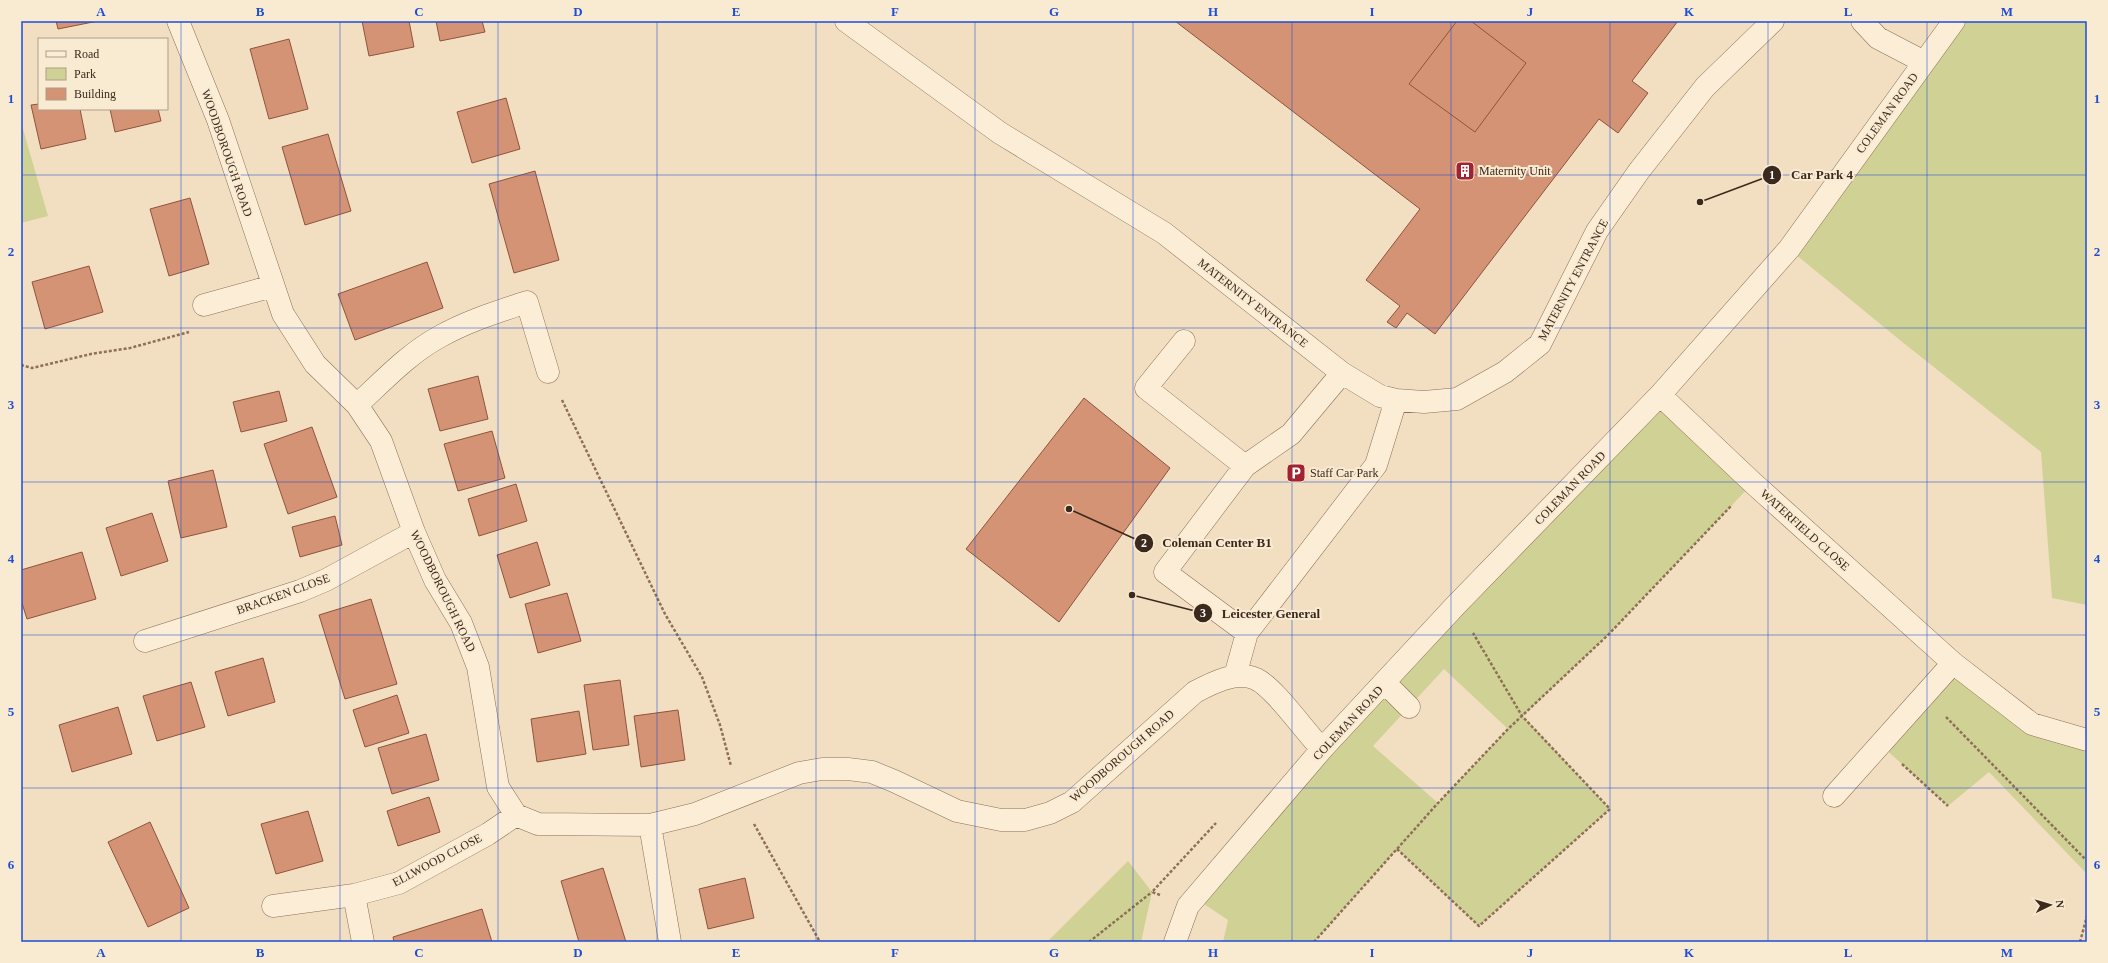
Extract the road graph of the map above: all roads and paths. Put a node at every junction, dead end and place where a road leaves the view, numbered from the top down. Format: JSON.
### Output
{"nodes":[{"id":1,"x":178,"y":21,"type":"edge"},
{"id":2,"x":1773,"y":21,"type":"edge"},
{"id":3,"x":1862,"y":21,"type":"edge"},
{"id":4,"x":1954,"y":21,"type":"edge"},
{"id":5,"x":860,"y":25,"type":"edge"},
{"id":6,"x":1924,"y":62,"type":"junction"},
{"id":7,"x":273,"y":286,"type":"junction"},
{"id":8,"x":204,"y":305,"type":"joint"},
{"id":9,"x":1184,"y":341,"type":"dead end"},
{"id":10,"x":21,"y":365,"type":"edge"},
{"id":11,"x":548,"y":372,"type":"joint"},
{"id":12,"x":1342,"y":372,"type":"junction"},
{"id":13,"x":1660,"y":395,"type":"junction"},
{"id":14,"x":1396,"y":400,"type":"junction"},
{"id":15,"x":357,"y":405,"type":"junction"},
{"id":16,"x":1245,"y":466,"type":"junction"},
{"id":17,"x":1753,"y":482,"type":"junction"},
{"id":18,"x":414,"y":532,"type":"junction"},
{"id":19,"x":1456,"y":605,"type":"junction"},
{"id":20,"x":1247,"y":633,"type":"junction"},
{"id":21,"x":145,"y":641,"type":"dead end"},
{"id":22,"x":1953,"y":663,"type":"junction"},
{"id":23,"x":1235,"y":676,"type":"junction"},
{"id":24,"x":1385,"y":683,"type":"junction"},
{"id":25,"x":1925,"y":695,"type":"junction"},
{"id":26,"x":1409,"y":707,"type":"dead end"},
{"id":27,"x":1522,"y":716,"type":"junction"},
{"id":28,"x":2087,"y":740,"type":"edge"},
{"id":29,"x":1881,"y":745,"type":"junction"},
{"id":30,"x":1322,"y":749,"type":"junction"},
{"id":31,"x":1834,"y":796,"type":"dead end"},
{"id":32,"x":739,"y":798,"type":"junction"},
{"id":33,"x":1948,"y":806,"type":"dead end"},
{"id":34,"x":516,"y":816,"type":"junction"},
{"id":35,"x":650,"y":825,"type":"junction"},
{"id":36,"x":1397,"y":849,"type":"junction"},
{"id":37,"x":2087,"y":861,"type":"edge"},
{"id":38,"x":1152,"y":892,"type":"dead end"},
{"id":39,"x":354,"y":895,"type":"junction"},
{"id":40,"x":273,"y":906,"type":"dead end"},
{"id":41,"x":2087,"y":916,"type":"edge"},
{"id":42,"x":363,"y":942,"type":"edge"},
{"id":43,"x":670,"y":942,"type":"edge"},
{"id":44,"x":820,"y":942,"type":"edge"},
{"id":45,"x":1089,"y":942,"type":"edge"},
{"id":46,"x":1175,"y":942,"type":"edge"},
{"id":47,"x":1314,"y":942,"type":"edge"},
{"id":48,"x":2080,"y":942,"type":"edge"}],
"edges":[{"from":1,"to":7,"type":"street","name":"WOODBOROUGH ROAD"},
{"from":2,"to":14,"type":"street","name":"MATERNITY ENTRANCE"},
{"from":3,"to":6,"type":"street"},
{"from":4,"to":6,"type":"street","name":"COLEMAN ROAD"},
{"from":5,"to":12,"type":"street","name":"MATERNITY ENTRANCE"},
{"from":6,"to":13,"type":"street","name":"COLEMAN ROAD"},
{"from":7,"to":8,"type":"street"},
{"from":7,"to":15,"type":"street","name":"WOODBOROUGH ROAD"},
{"from":8,"to":10,"type":"path"},
{"from":9,"to":16,"type":"street"},
{"from":11,"to":15,"type":"street"},
{"from":11,"to":32,"type":"path"},
{"from":12,"to":14,"type":"street","name":"MATERNITY ENTRANCE"},
{"from":12,"to":16,"type":"street"},
{"from":13,"to":17,"type":"street","name":"WATERFIELD CLOSE"},
{"from":13,"to":19,"type":"street","name":"COLEMAN ROAD"},
{"from":14,"to":20,"type":"street"},
{"from":15,"to":18,"type":"street","name":"WOODBOROUGH ROAD"},
{"from":16,"to":20,"type":"street"},
{"from":17,"to":22,"type":"street","name":"WATERFIELD CLOSE"},
{"from":17,"to":27,"type":"path"},
{"from":18,"to":21,"type":"street","name":"BRACKEN CLOSE"},
{"from":18,"to":34,"type":"street","name":"WOODBOROUGH ROAD"},
{"from":19,"to":24,"type":"street","name":"COLEMAN ROAD"},
{"from":19,"to":27,"type":"path"},
{"from":20,"to":23,"type":"street"},
{"from":22,"to":25,"type":"street"},
{"from":22,"to":28,"type":"street","name":"WATERFIELD CLOSE"},
{"from":23,"to":30,"type":"street","name":"WOODBOROUGH ROAD"},
{"from":23,"to":32,"type":"street","name":"WOODBOROUGH ROAD"},
{"from":24,"to":26,"type":"street"},
{"from":24,"to":30,"type":"street","name":"COLEMAN ROAD"},
{"from":25,"to":29,"type":"street"},
{"from":25,"to":37,"type":"path"},
{"from":27,"to":36,"type":"path"},
{"from":27,"to":36,"type":"path"},
{"from":29,"to":31,"type":"street"},
{"from":29,"to":33,"type":"path"},
{"from":30,"to":46,"type":"street","name":"COLEMAN ROAD"},
{"from":32,"to":35,"type":"street","name":"WOODBOROUGH ROAD"},
{"from":32,"to":44,"type":"path"},
{"from":34,"to":35,"type":"street","name":"WOODBOROUGH ROAD"},
{"from":34,"to":39,"type":"street","name":"ELLWOOD CLOSE"},
{"from":35,"to":43,"type":"street"},
{"from":36,"to":47,"type":"path"},
{"from":38,"to":45,"type":"path"},
{"from":39,"to":40,"type":"street","name":"ELLWOOD CLOSE"},
{"from":39,"to":42,"type":"street"},
{"from":41,"to":48,"type":"path"}]}
